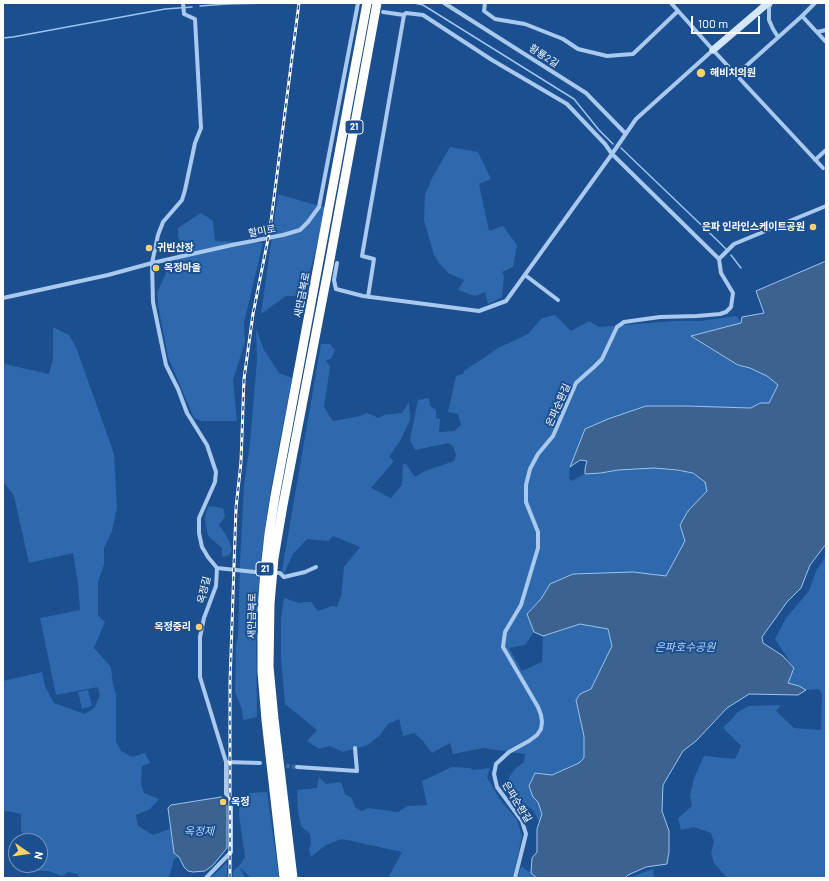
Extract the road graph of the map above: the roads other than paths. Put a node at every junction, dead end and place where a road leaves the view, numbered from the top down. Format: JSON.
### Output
{"nodes":[{"id":1,"x":183,"y":3,"type":"edge"},
{"id":2,"x":358,"y":3,"type":"edge"},
{"id":3,"x":444,"y":3,"type":"edge"},
{"id":4,"x":485,"y":3,"type":"edge"},
{"id":5,"x":672,"y":3,"type":"edge"},
{"id":6,"x":770,"y":3,"type":"edge"},
{"id":7,"x":815,"y":3,"type":"edge"},
{"id":8,"x":371,"y":9,"type":"edge"},
{"id":9,"x":678,"y":11,"type":"junction"},
{"id":10,"x":404,"y":15,"type":"junction"},
{"id":11,"x":802,"y":16,"type":"junction"},
{"id":12,"x":826,"y":30,"type":"edge"},
{"id":13,"x":817,"y":32,"type":"junction"},
{"id":14,"x":778,"y":37,"type":"junction"},
{"id":15,"x":826,"y":42,"type":"edge"},
{"id":16,"x":713,"y":50,"type":"junction"},
{"id":17,"x":736,"y":75,"type":"junction"},
{"id":18,"x":625,"y":133,"type":"junction"},
{"id":19,"x":826,"y":150,"type":"edge"},
{"id":20,"x":612,"y":154,"type":"junction"},
{"id":21,"x":814,"y":160,"type":"junction"},
{"id":22,"x":822,"y":168,"type":"dead end"},
{"id":23,"x":826,"y":206,"type":"edge"},
{"id":24,"x":719,"y":259,"type":"junction"},
{"id":25,"x":152,"y":263,"type":"junction"},
{"id":26,"x":333,"y":264,"type":"junction"},
{"id":27,"x":524,"y":275,"type":"junction"},
{"id":28,"x":368,"y":297,"type":"junction"},
{"id":29,"x":3,"y":298,"type":"edge"},
{"id":30,"x":558,"y":300,"type":"dead end"},
{"id":31,"x":316,"y":567,"type":"dead end"},
{"id":32,"x":217,"y":568,"type":"junction"},
{"id":33,"x":255,"y":572,"type":"dead end"},
{"id":34,"x":278,"y":573,"type":"dead end"},
{"id":35,"x":355,"y":748,"type":"dead end"},
{"id":36,"x":226,"y":762,"type":"junction"},
{"id":37,"x":260,"y":763,"type":"dead end"},
{"id":38,"x":296,"y":766,"type":"tunnel mouth"},
{"id":39,"x":206,"y":878,"type":"edge"},
{"id":40,"x":284,"y":878,"type":"edge"},
{"id":41,"x":293,"y":878,"type":"edge"},
{"id":42,"x":515,"y":878,"type":"edge"}],
"edges":[{"from":1,"to":25,"type":"street","name":"옥정길"},
{"from":2,"to":8,"type":"street","name":"할미로"},
{"from":3,"to":18,"type":"street","name":"황룡2길"},
{"from":4,"to":9,"type":"street"},
{"from":5,"to":9,"type":"street"},
{"from":6,"to":14,"type":"street"},
{"from":6,"to":16,"type":"street"},
{"from":7,"to":11,"type":"street"},
{"from":8,"to":10,"type":"street"},
{"from":8,"to":25,"type":"street","name":"할미로"},
{"from":8,"to":26,"type":"highway","number":"21"},
{"from":8,"to":40,"type":"highway","name":"새만금북로","number":"21"},
{"from":9,"to":16,"type":"street"},
{"from":10,"to":20,"type":"street"},
{"from":10,"to":28,"type":"street"},
{"from":11,"to":13,"type":"street"},
{"from":11,"to":14,"type":"street"},
{"from":12,"to":13,"type":"street"},
{"from":13,"to":15,"type":"street"},
{"from":14,"to":17,"type":"street"},
{"from":16,"to":17,"type":"street"},
{"from":16,"to":18,"type":"street"},
{"from":17,"to":21,"type":"street"},
{"from":18,"to":20,"type":"street"},
{"from":19,"to":21,"type":"street"},
{"from":20,"to":24,"type":"street"},
{"from":20,"to":27,"type":"street"},
{"from":21,"to":22,"type":"street"},
{"from":23,"to":24,"type":"street"},
{"from":24,"to":42,"type":"street","name":"은파순환길"},
{"from":25,"to":29,"type":"street","name":"할미로"},
{"from":25,"to":32,"type":"street","name":"옥정길"},
{"from":26,"to":28,"type":"street"},
{"from":26,"to":41,"type":"highway","name":"새만금북로","number":"21"},
{"from":27,"to":28,"type":"street"},
{"from":27,"to":30,"type":"street"},
{"from":31,"to":34,"type":"street"},
{"from":32,"to":33,"type":"street"},
{"from":32,"to":36,"type":"street","name":"옥정길"},
{"from":35,"to":38,"type":"street"},
{"from":36,"to":37,"type":"street"},
{"from":36,"to":39,"type":"street","name":"옥정길"}]}
